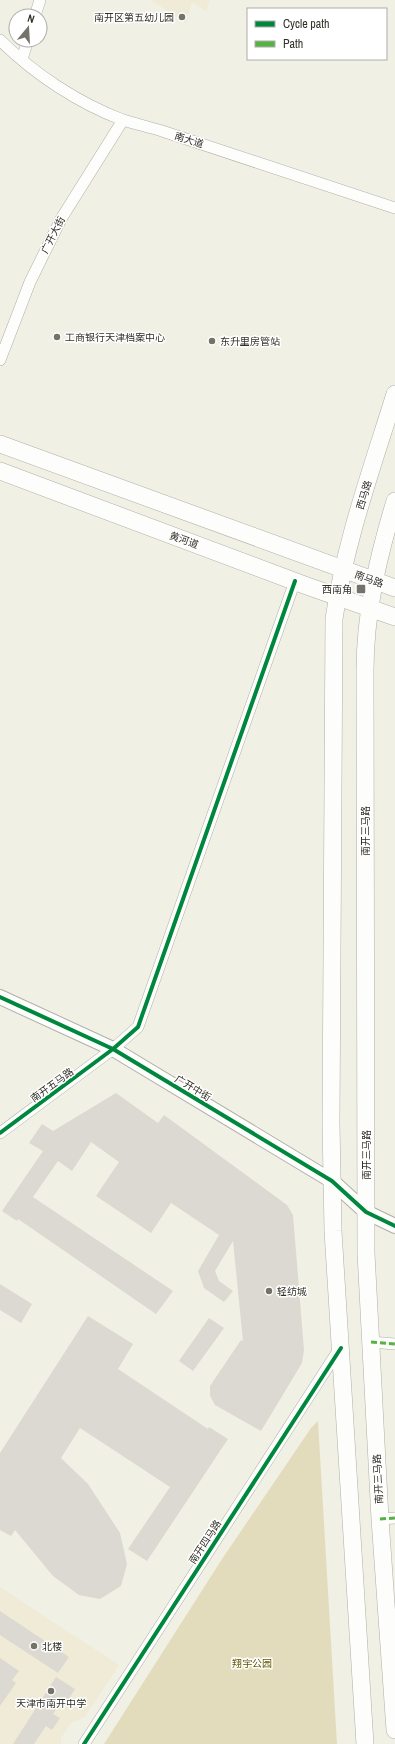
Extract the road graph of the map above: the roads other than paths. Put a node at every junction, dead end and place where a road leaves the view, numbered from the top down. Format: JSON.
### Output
{"nodes":[{"id":1,"x":0,"y":40,"type":"edge"},
{"id":2,"x":26,"y":48,"type":"edge"},
{"id":3,"x":22,"y":60,"type":"junction"},
{"id":4,"x":123,"y":120,"type":"junction"},
{"id":5,"x":395,"y":208,"type":"edge"},
{"id":6,"x":0,"y":360,"type":"edge"},
{"id":7,"x":395,"y":394,"type":"edge"},
{"id":8,"x":0,"y":444,"type":"edge"},
{"id":9,"x":0,"y":471,"type":"edge"},
{"id":10,"x":395,"y":501,"type":"edge"},
{"id":11,"x":344,"y":569,"type":"junction"},
{"id":12,"x":374,"y":580,"type":"junction"},
{"id":13,"x":295,"y":581,"type":"junction"},
{"id":14,"x":395,"y":588,"type":"edge"},
{"id":15,"x":338,"y":596,"type":"junction"},
{"id":16,"x":369,"y":608,"type":"junction"},
{"id":17,"x":395,"y":617,"type":"edge"},
{"id":18,"x":0,"y":997,"type":"edge"},
{"id":19,"x":113,"y":1050,"type":"junction"},
{"id":20,"x":0,"y":1133,"type":"edge"},
{"id":21,"x":332,"y":1181,"type":"junction"},
{"id":22,"x":366,"y":1212,"type":"junction"},
{"id":23,"x":395,"y":1226,"type":"edge"},
{"id":24,"x":371,"y":1342,"type":"junction"},
{"id":25,"x":395,"y":1344,"type":"edge"},
{"id":26,"x":341,"y":1348,"type":"junction"},
{"id":27,"x":388,"y":1518,"type":"edge"},
{"id":28,"x":395,"y":1730,"type":"edge"},
{"id":29,"x":84,"y":1744,"type":"edge"},
{"id":30,"x":365,"y":1744,"type":"edge"}],
"edges":[{"from":1,"to":3,"type":"street","name":"南大道"},
{"from":2,"to":3,"type":"street"},
{"from":3,"to":4,"type":"street","name":"南大道"},
{"from":4,"to":5,"type":"street","name":"南大道"},
{"from":4,"to":6,"type":"street","name":"广开大街"},
{"from":7,"to":11,"type":"main road","name":"西马路"},
{"from":8,"to":11,"type":"main road"},
{"from":9,"to":13,"type":"main road","name":"黄河道"},
{"from":10,"to":12,"type":"main road"},
{"from":11,"to":12,"type":"main road","name":"南马路"},
{"from":11,"to":15,"type":"main road","name":"西马路"},
{"from":12,"to":14,"type":"main road","name":"南马路"},
{"from":12,"to":16,"type":"main road","name":"南开三马路"},
{"from":13,"to":15,"type":"main road","name":"黄河道"},
{"from":13,"to":19,"type":"street","name":"南开五马路"},
{"from":15,"to":16,"type":"main road","name":"黄河道"},
{"from":15,"to":21,"type":"main road"},
{"from":16,"to":17,"type":"main road"},
{"from":16,"to":22,"type":"main road","name":"南开三马路"},
{"from":18,"to":19,"type":"street","name":"广开中街"},
{"from":19,"to":20,"type":"street","name":"南开五马路"},
{"from":19,"to":21,"type":"street","name":"广开中街"},
{"from":21,"to":22,"type":"street","name":"广开中街"},
{"from":21,"to":26,"type":"main road"},
{"from":22,"to":23,"type":"street","name":"广开中街"},
{"from":22,"to":24,"type":"main road","name":"南开三马路"},
{"from":24,"to":25,"type":"street"},
{"from":24,"to":27,"type":"main road","name":"南开三马路"},
{"from":26,"to":29,"type":"street","name":"南开四马路"},
{"from":26,"to":30,"type":"main road"},
{"from":27,"to":28,"type":"main road","name":"南开三马路"}]}
